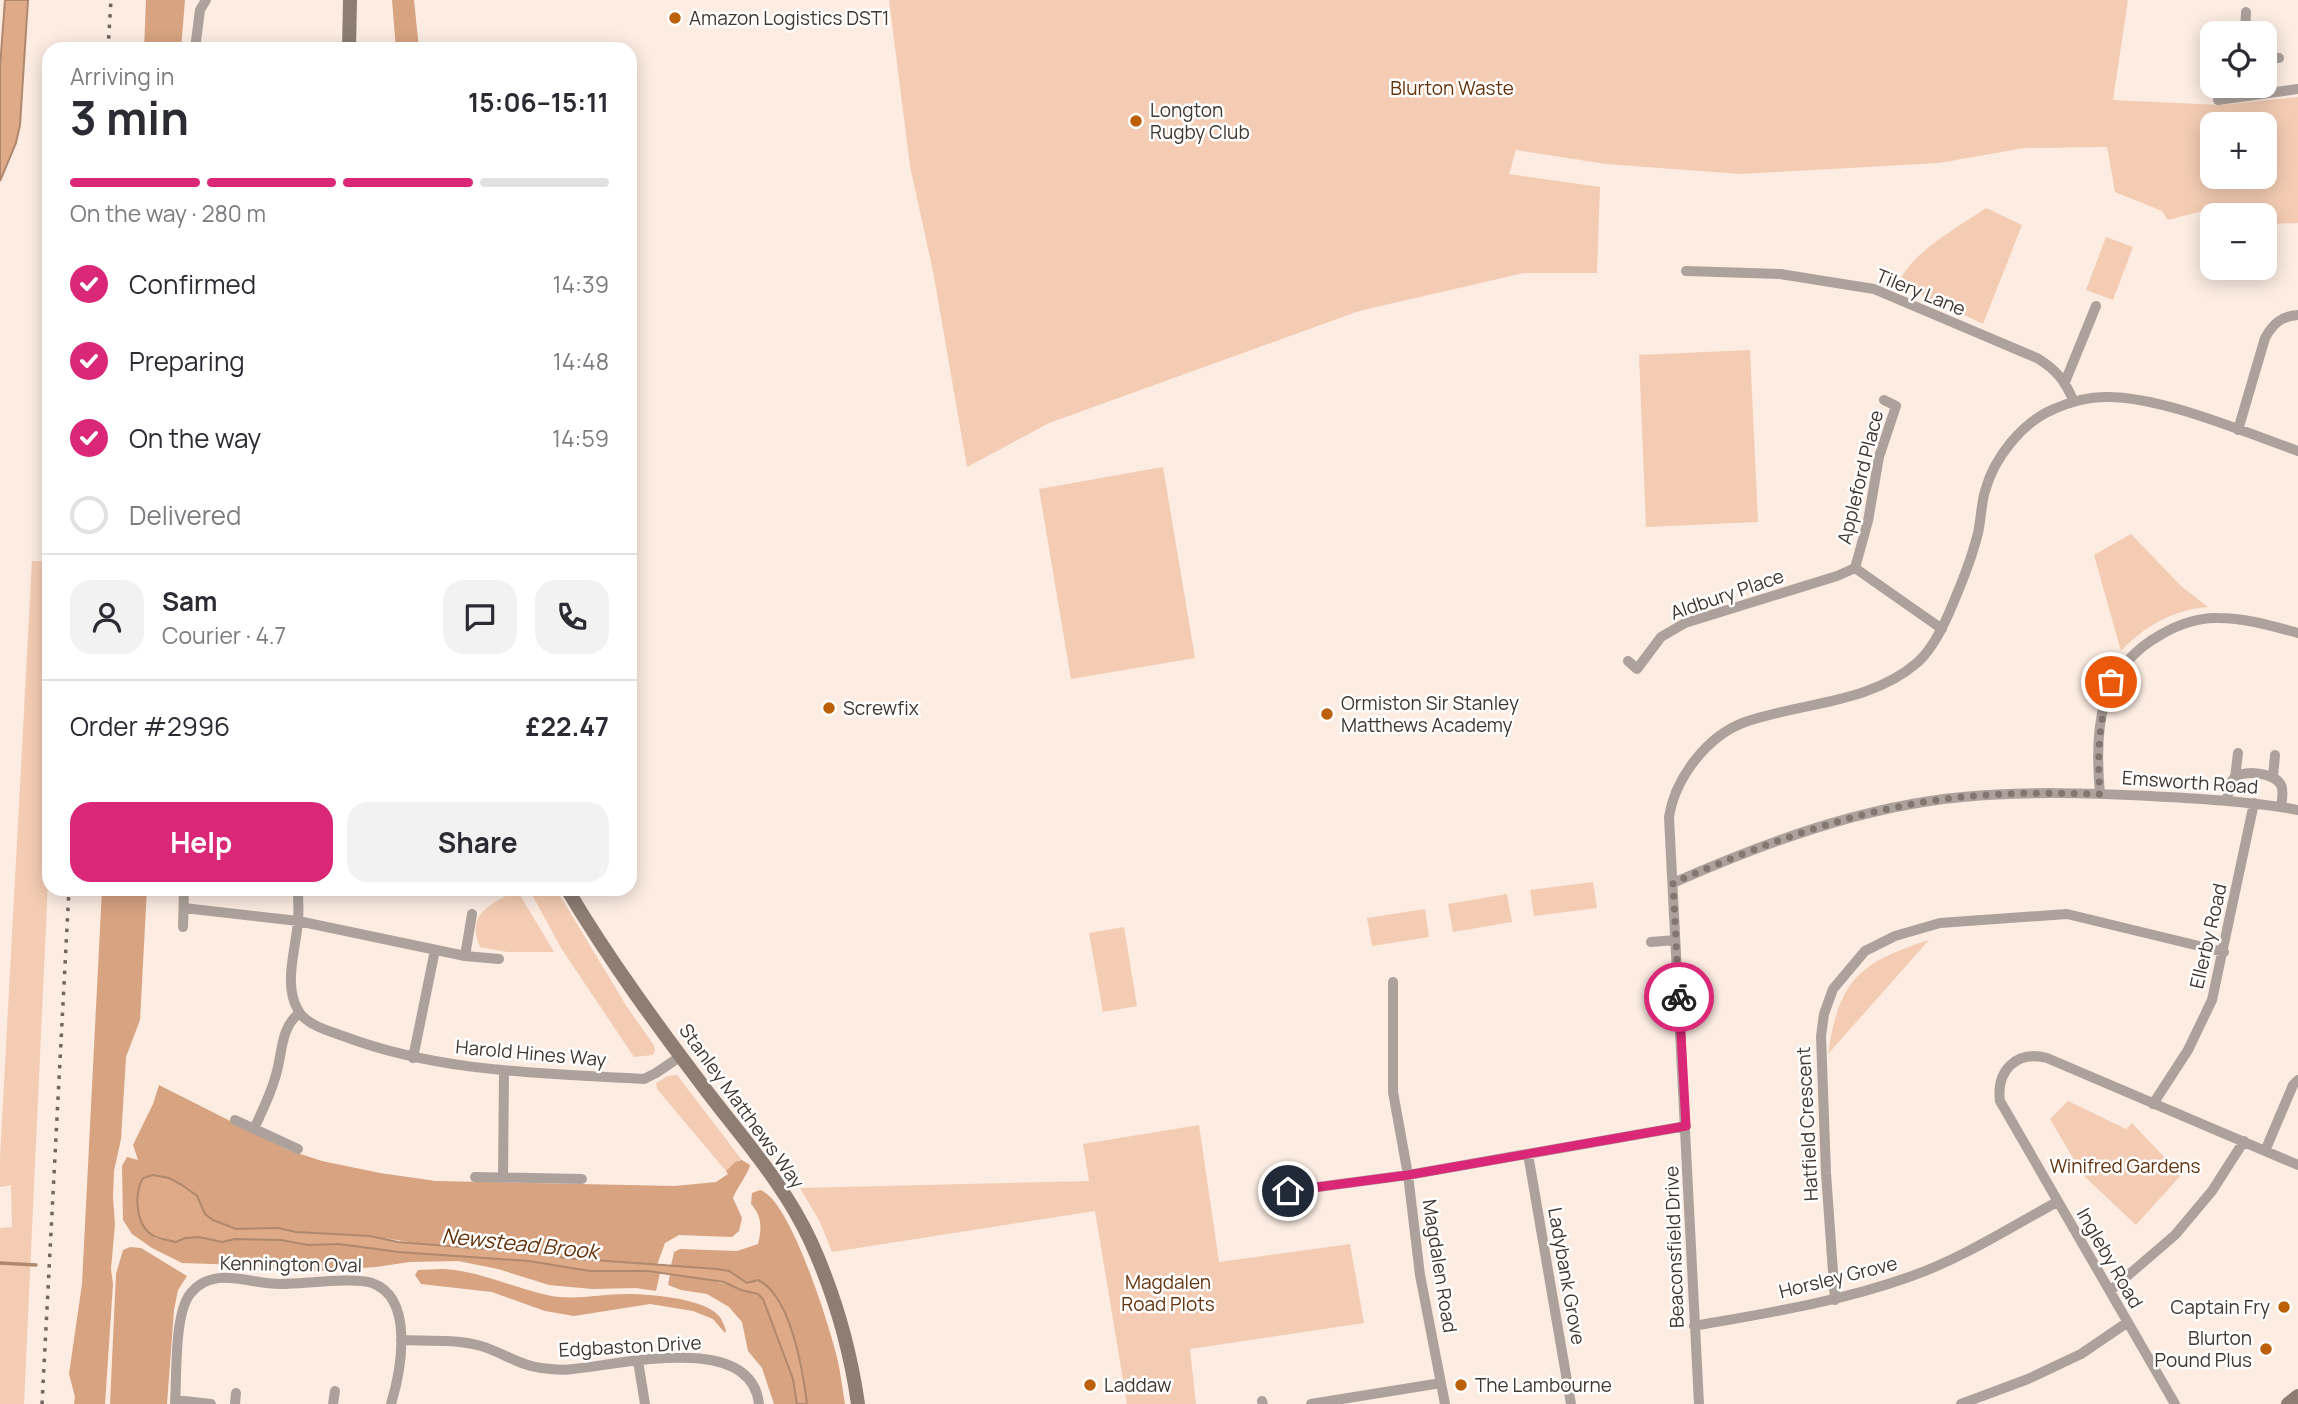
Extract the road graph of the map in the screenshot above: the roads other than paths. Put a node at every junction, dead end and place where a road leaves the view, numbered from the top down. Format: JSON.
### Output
{"nodes":[{"id":1,"x":206,"y":0,"type":"edge"},
{"id":2,"x":350,"y":0,"type":"edge"},
{"id":3,"x":2246,"y":12,"type":"dead end"},
{"id":4,"x":2246,"y":21,"type":"edge"},
{"id":5,"x":196,"y":42,"type":"edge"},
{"id":6,"x":349,"y":42,"type":"edge"},
{"id":7,"x":2298,"y":89,"type":"edge"},
{"id":8,"x":2277,"y":90,"type":"edge"},
{"id":9,"x":2224,"y":98,"type":"edge"},
{"id":10,"x":2218,"y":100,"type":"dead end"},
{"id":11,"x":1686,"y":271,"type":"dead end"},
{"id":12,"x":2096,"y":306,"type":"dead end"},
{"id":13,"x":2298,"y":315,"type":"edge"},
{"id":14,"x":2065,"y":382,"type":"junction"},
{"id":15,"x":1884,"y":400,"type":"dead end"},
{"id":16,"x":2074,"y":402,"type":"junction"},
{"id":17,"x":2238,"y":430,"type":"junction"},
{"id":18,"x":2298,"y":451,"type":"edge"},
{"id":19,"x":1855,"y":568,"type":"junction"},
{"id":20,"x":1942,"y":629,"type":"junction"},
{"id":21,"x":2298,"y":633,"type":"edge"},
{"id":22,"x":1628,"y":661,"type":"dead end"},
{"id":23,"x":2238,"y":753,"type":"dead end"},
{"id":24,"x":2275,"y":755,"type":"dead end"},
{"id":25,"x":2273,"y":777,"type":"junction"},
{"id":26,"x":2235,"y":778,"type":"junction"},
{"id":27,"x":2100,"y":794,"type":"junction"},
{"id":28,"x":2227,"y":800,"type":"junction"},
{"id":29,"x":2254,"y":803,"type":"junction"},
{"id":30,"x":2281,"y":807,"type":"junction"},
{"id":31,"x":2298,"y":810,"type":"edge"},
{"id":32,"x":1673,"y":883,"type":"junction"},
{"id":33,"x":184,"y":896,"type":"edge"},
{"id":34,"x":298,"y":896,"type":"edge"},
{"id":35,"x":571,"y":896,"type":"edge"},
{"id":36,"x":184,"y":908,"type":"junction"},
{"id":37,"x":472,"y":914,"type":"dead end"},
{"id":38,"x":298,"y":921,"type":"junction"},
{"id":39,"x":183,"y":928,"type":"dead end"},
{"id":40,"x":1675,"y":940,"type":"junction"},
{"id":41,"x":1651,"y":942,"type":"dead end"},
{"id":42,"x":435,"y":950,"type":"junction"},
{"id":43,"x":2224,"y":952,"type":"junction"},
{"id":44,"x":465,"y":956,"type":"junction"},
{"id":45,"x":499,"y":959,"type":"dead end"},
{"id":46,"x":1393,"y":982,"type":"dead end"},
{"id":47,"x":299,"y":1013,"type":"junction"},
{"id":48,"x":681,"y":1056,"type":"junction"},
{"id":49,"x":414,"y":1058,"type":"junction"},
{"id":50,"x":504,"y":1072,"type":"junction"},
{"id":51,"x":2298,"y":1080,"type":"edge"},
{"id":52,"x":2153,"y":1104,"type":"junction"},
{"id":53,"x":235,"y":1120,"type":"dead end"},
{"id":54,"x":1686,"y":1126,"type":"junction"},
{"id":55,"x":254,"y":1129,"type":"junction"},
{"id":56,"x":2244,"y":1141,"type":"junction"},
{"id":57,"x":298,"y":1149,"type":"dead end"},
{"id":58,"x":2265,"y":1151,"type":"junction"},
{"id":59,"x":1528,"y":1154,"type":"junction"},
{"id":60,"x":2298,"y":1165,"type":"edge"},
{"id":61,"x":1408,"y":1175,"type":"junction"},
{"id":62,"x":475,"y":1177,"type":"dead end"},
{"id":63,"x":502,"y":1178,"type":"junction"},
{"id":64,"x":582,"y":1179,"type":"dead end"},
{"id":65,"x":2057,"y":1202,"type":"junction"},
{"id":66,"x":1290,"y":1206,"type":"dead end"},
{"id":67,"x":2111,"y":1290,"type":"junction"},
{"id":68,"x":1835,"y":1300,"type":"junction"},
{"id":69,"x":2128,"y":1322,"type":"junction"},
{"id":70,"x":1694,"y":1326,"type":"junction"},
{"id":71,"x":401,"y":1340,"type":"junction"},
{"id":72,"x":638,"y":1361,"type":"junction"},
{"id":73,"x":1441,"y":1382,"type":"junction"},
{"id":74,"x":335,"y":1391,"type":"dead end"},
{"id":75,"x":2298,"y":1396,"type":"edge"},
{"id":76,"x":175,"y":1402,"type":"edge"},
{"id":77,"x":211,"y":1404,"type":"edge"},
{"id":78,"x":333,"y":1404,"type":"edge"},
{"id":79,"x":339,"y":1404,"type":"edge"},
{"id":80,"x":391,"y":1404,"type":"edge"},
{"id":81,"x":645,"y":1404,"type":"edge"},
{"id":82,"x":759,"y":1404,"type":"edge"},
{"id":83,"x":858,"y":1404,"type":"edge"},
{"id":84,"x":1311,"y":1404,"type":"edge"},
{"id":85,"x":1445,"y":1404,"type":"edge"},
{"id":86,"x":1571,"y":1404,"type":"edge"},
{"id":87,"x":1699,"y":1404,"type":"edge"},
{"id":88,"x":1961,"y":1404,"type":"edge"},
{"id":89,"x":2175,"y":1404,"type":"edge"},
{"id":90,"x":2288,"y":1404,"type":"edge"}],
"edges":[{"from":1,"to":5,"type":"street"},
{"from":2,"to":6,"type":"main road"},
{"from":3,"to":4,"type":"street"},
{"from":7,"to":8,"type":"street"},
{"from":9,"to":10,"type":"street"},
{"from":11,"to":14,"type":"street","name":"Tilery Lane"},
{"from":12,"to":14,"type":"street"},
{"from":13,"to":17,"type":"street"},
{"from":14,"to":16,"type":"street","name":"Tilery Lane"},
{"from":15,"to":19,"type":"street","name":"Appleford Place"},
{"from":16,"to":17,"type":"street","name":"Beaconsfield Drive"},
{"from":16,"to":20,"type":"street","name":"Beaconsfield Drive"},
{"from":17,"to":18,"type":"street","name":"Beaconsfield Drive"},
{"from":19,"to":20,"type":"street"},
{"from":19,"to":22,"type":"street","name":"Aldbury Place"},
{"from":20,"to":32,"type":"street","name":"Beaconsfield Drive"},
{"from":21,"to":27,"type":"street"},
{"from":23,"to":26,"type":"street"},
{"from":24,"to":25,"type":"street"},
{"from":25,"to":26,"type":"street"},
{"from":25,"to":30,"type":"street"},
{"from":26,"to":28,"type":"street"},
{"from":27,"to":28,"type":"street","name":"Emsworth Road"},
{"from":27,"to":32,"type":"street","name":"Emsworth Road"},
{"from":28,"to":29,"type":"street","name":"Emsworth Road"},
{"from":29,"to":30,"type":"street","name":"Emsworth Road"},
{"from":29,"to":43,"type":"street","name":"Ellerby Road"},
{"from":30,"to":31,"type":"street","name":"Emsworth Road"},
{"from":32,"to":40,"type":"street","name":"Beaconsfield Drive"},
{"from":33,"to":36,"type":"street"},
{"from":34,"to":38,"type":"street"},
{"from":35,"to":48,"type":"main road","name":"Stanley Matthews Way"},
{"from":36,"to":38,"type":"street"},
{"from":36,"to":39,"type":"street"},
{"from":37,"to":44,"type":"street"},
{"from":38,"to":42,"type":"street"},
{"from":38,"to":47,"type":"street"},
{"from":40,"to":41,"type":"street"},
{"from":40,"to":54,"type":"street","name":"Beaconsfield Drive"},
{"from":42,"to":44,"type":"street"},
{"from":42,"to":49,"type":"street"},
{"from":43,"to":52,"type":"street","name":"Ellerby Road"},
{"from":43,"to":68,"type":"street","name":"Hatfield Crescent"},
{"from":44,"to":45,"type":"street"},
{"from":46,"to":61,"type":"street","name":"Magdalen Road"},
{"from":47,"to":49,"type":"street","name":"Harold Hines Way"},
{"from":47,"to":55,"type":"street"},
{"from":48,"to":50,"type":"street","name":"Harold Hines Way"},
{"from":48,"to":83,"type":"main road","name":"Stanley Matthews Way"},
{"from":49,"to":50,"type":"street","name":"Harold Hines Way"},
{"from":50,"to":63,"type":"street"},
{"from":51,"to":58,"type":"street"},
{"from":52,"to":56,"type":"street"},
{"from":52,"to":65,"type":"street","name":"Ingleby Road"},
{"from":53,"to":55,"type":"street"},
{"from":54,"to":59,"type":"street"},
{"from":54,"to":70,"type":"street","name":"Beaconsfield Drive"},
{"from":55,"to":57,"type":"street"},
{"from":56,"to":58,"type":"street"},
{"from":56,"to":67,"type":"street"},
{"from":58,"to":60,"type":"street"},
{"from":59,"to":61,"type":"street"},
{"from":59,"to":86,"type":"street","name":"Ladybank Grove"},
{"from":61,"to":66,"type":"street"},
{"from":61,"to":73,"type":"street","name":"Magdalen Road"},
{"from":62,"to":63,"type":"street"},
{"from":63,"to":64,"type":"street"},
{"from":65,"to":67,"type":"street","name":"Ingleby Road"},
{"from":65,"to":68,"type":"street","name":"Horsley Grove"},
{"from":67,"to":69,"type":"street","name":"Ingleby Road"},
{"from":68,"to":70,"type":"street","name":"Horsley Grove"},
{"from":69,"to":88,"type":"street"},
{"from":69,"to":89,"type":"street","name":"Ingleby Road"},
{"from":70,"to":87,"type":"street","name":"Beaconsfield Drive"},
{"from":71,"to":72,"type":"street","name":"Edgbaston Drive"},
{"from":71,"to":76,"type":"street","name":"Kennington Oval"},
{"from":71,"to":80,"type":"street","name":"Kennington Oval"},
{"from":72,"to":81,"type":"street"},
{"from":72,"to":82,"type":"street","name":"Edgbaston Drive"},
{"from":73,"to":84,"type":"street"},
{"from":73,"to":85,"type":"street","name":"Magdalen Road"},
{"from":74,"to":78,"type":"street"},
{"from":75,"to":90,"type":"main road"},
{"from":76,"to":77,"type":"street","name":"Kennington Oval"},
{"from":78,"to":79,"type":"street"}]}
